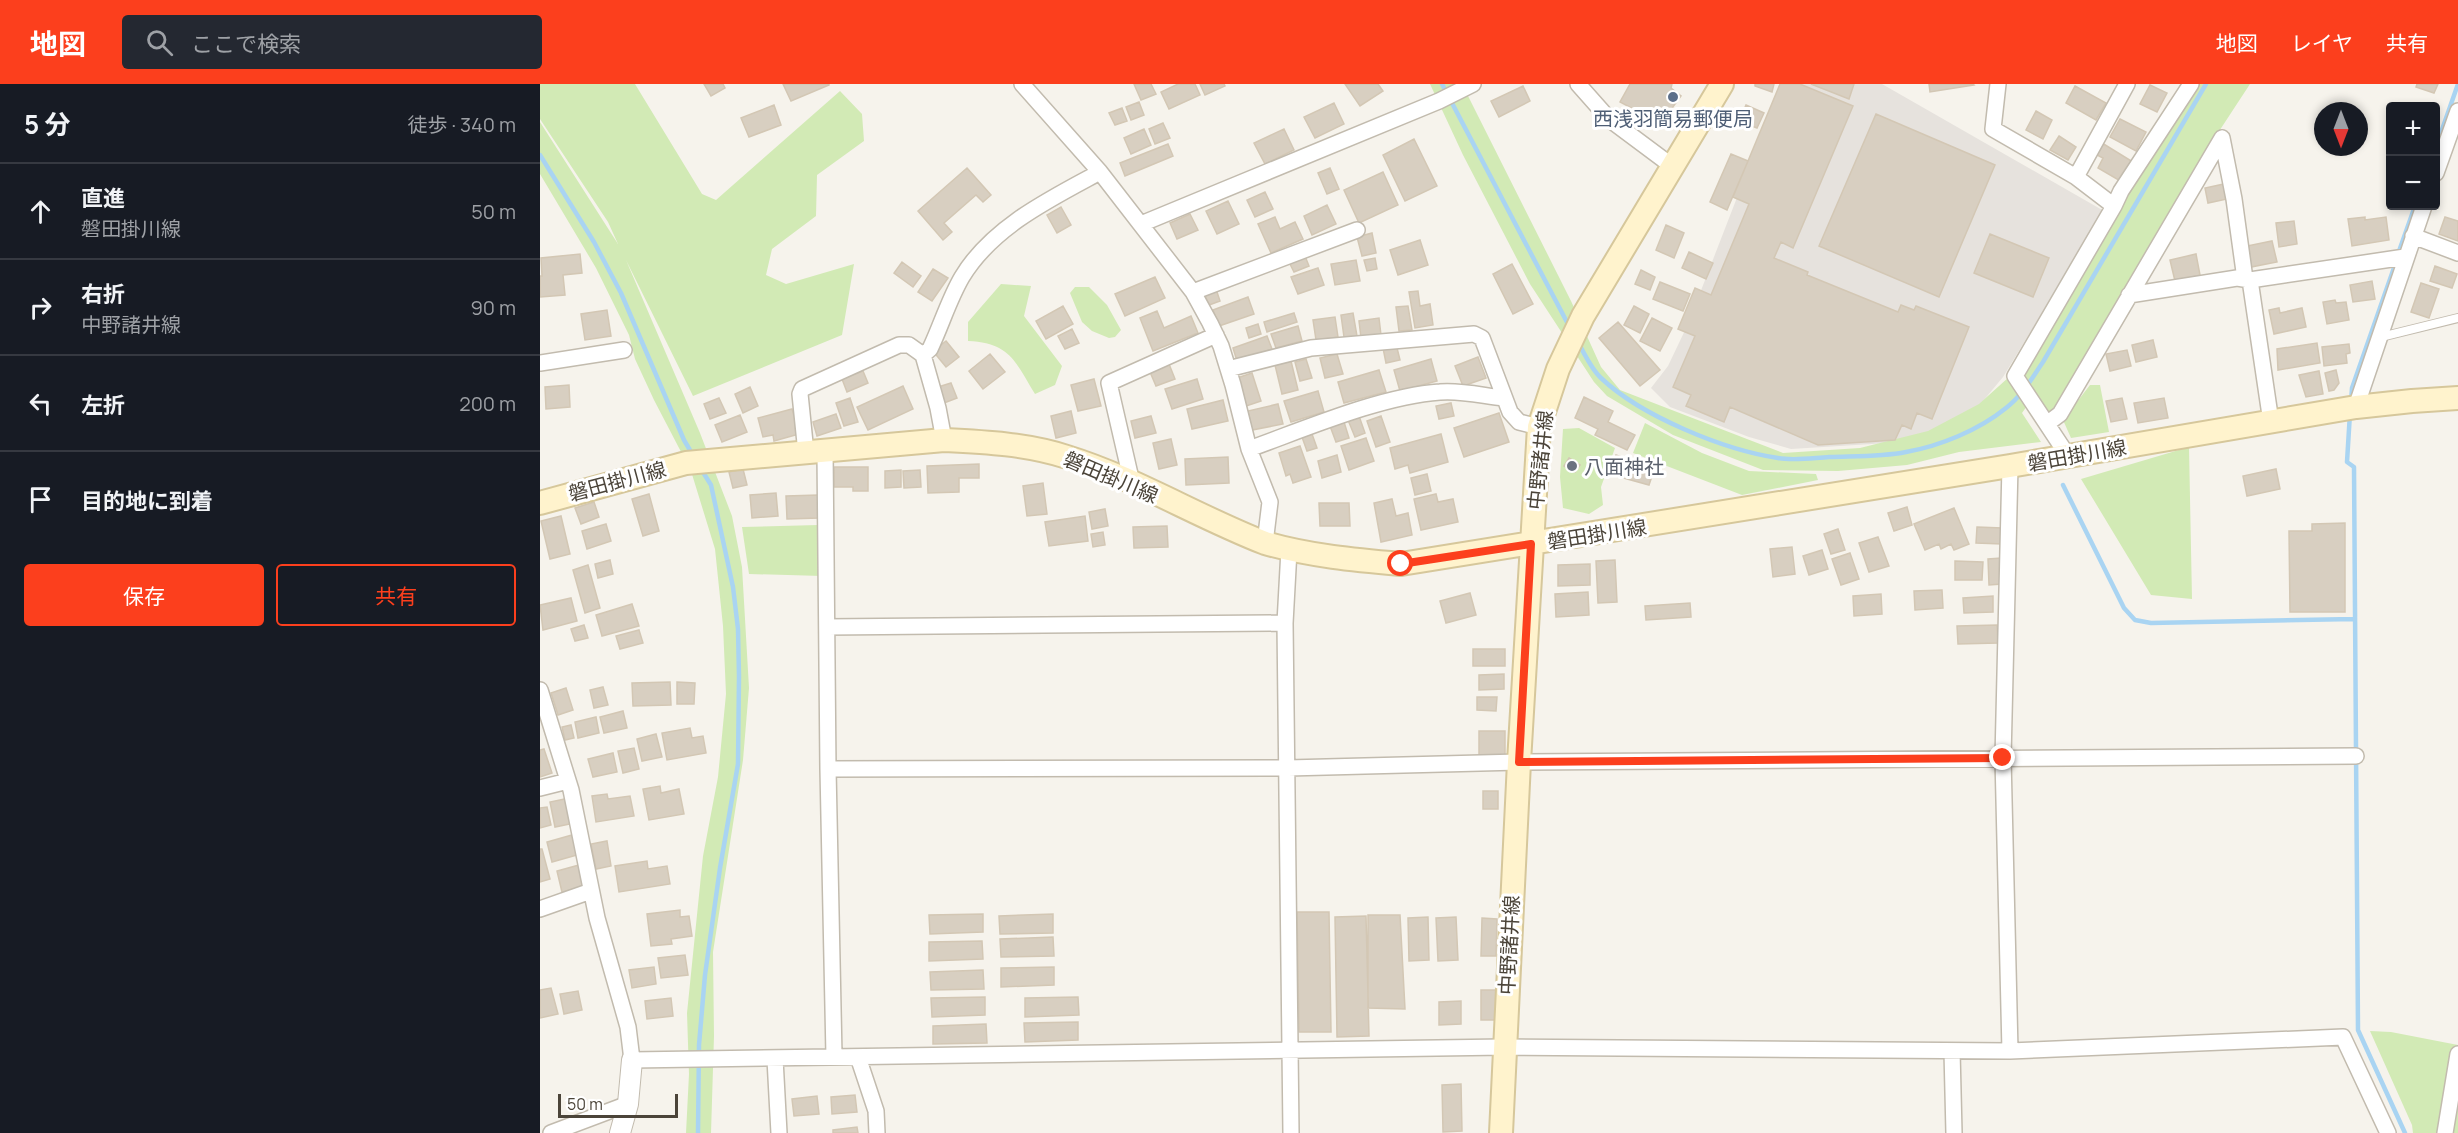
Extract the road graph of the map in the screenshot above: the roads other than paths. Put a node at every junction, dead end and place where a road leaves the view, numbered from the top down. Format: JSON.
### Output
{"nodes":[{"id":1,"x":1022,"y":84,"type":"edge"},
{"id":2,"x":1578,"y":84,"type":"edge"},
{"id":3,"x":1722,"y":84,"type":"edge"},
{"id":4,"x":1998,"y":84,"type":"edge"},
{"id":5,"x":2127,"y":84,"type":"edge"},
{"id":6,"x":2191,"y":84,"type":"edge"},
{"id":7,"x":1466,"y":87,"type":"edge"},
{"id":8,"x":2458,"y":111,"type":"edge"},
{"id":9,"x":2440,"y":162,"type":"edge"},
{"id":10,"x":1672,"y":166,"type":"junction"},
{"id":11,"x":1100,"y":172,"type":"junction"},
{"id":12,"x":2076,"y":177,"type":"junction"},
{"id":13,"x":2114,"y":207,"type":"junction"},
{"id":14,"x":2423,"y":210,"type":"edge"},
{"id":15,"x":1141,"y":224,"type":"junction"},
{"id":16,"x":1357,"y":230,"type":"dead end"},
{"id":17,"x":2413,"y":236,"type":"junction"},
{"id":18,"x":2458,"y":253,"type":"edge"},
{"id":19,"x":2405,"y":257,"type":"junction"},
{"id":20,"x":2248,"y":279,"type":"junction"},
{"id":21,"x":1192,"y":292,"type":"junction"},
{"id":22,"x":2129,"y":295,"type":"junction"},
{"id":23,"x":2458,"y":318,"type":"edge"},
{"id":24,"x":1216,"y":335,"type":"junction"},
{"id":25,"x":2379,"y":338,"type":"junction"},
{"id":26,"x":624,"y":350,"type":"dead end"},
{"id":27,"x":923,"y":355,"type":"junction"},
{"id":28,"x":540,"y":363,"type":"edge"},
{"id":29,"x":1228,"y":369,"type":"junction"},
{"id":30,"x":1504,"y":398,"type":"junction"},
{"id":31,"x":2458,"y":398,"type":"edge"},
{"id":32,"x":2356,"y":407,"type":"junction"},
{"id":33,"x":2271,"y":422,"type":"junction"},
{"id":34,"x":2048,"y":423,"type":"junction"},
{"id":35,"x":1539,"y":428,"type":"junction"},
{"id":36,"x":944,"y":440,"type":"junction"},
{"id":37,"x":1249,"y":449,"type":"junction"},
{"id":38,"x":816,"y":452,"type":"junction"},
{"id":39,"x":2068,"y":456,"type":"junction"},
{"id":40,"x":2010,"y":466,"type":"junction"},
{"id":41,"x":1132,"y":483,"type":"junction"},
{"id":42,"x":540,"y":502,"type":"edge"},
{"id":43,"x":1265,"y":543,"type":"junction"},
{"id":44,"x":1531,"y":544,"type":"junction"},
{"id":45,"x":1289,"y":550,"type":"junction"},
{"id":46,"x":1285,"y":623,"type":"junction"},
{"id":47,"x":827,"y":627,"type":"junction"},
{"id":48,"x":540,"y":690,"type":"edge"},
{"id":49,"x":2356,"y":756,"type":"dead end"},
{"id":50,"x":2003,"y":758,"type":"junction"},
{"id":51,"x":1519,"y":762,"type":"junction"},
{"id":52,"x":1288,"y":768,"type":"junction"},
{"id":53,"x":828,"y":769,"type":"junction"},
{"id":54,"x":568,"y":782,"type":"junction"},
{"id":55,"x":540,"y":788,"type":"edge"},
{"id":56,"x":591,"y":891,"type":"junction"},
{"id":57,"x":540,"y":909,"type":"edge"},
{"id":58,"x":1504,"y":1047,"type":"junction"},
{"id":59,"x":1289,"y":1050,"type":"junction"},
{"id":60,"x":1952,"y":1051,"type":"junction"},
{"id":61,"x":2010,"y":1051,"type":"junction"},
{"id":62,"x":2458,"y":1054,"type":"edge"},
{"id":63,"x":834,"y":1056,"type":"junction"},
{"id":64,"x":858,"y":1057,"type":"junction"},
{"id":65,"x":775,"y":1059,"type":"junction"},
{"id":66,"x":632,"y":1060,"type":"junction"},
{"id":67,"x":628,"y":1104,"type":"junction"},
{"id":68,"x":551,"y":1133,"type":"edge"},
{"id":69,"x":620,"y":1133,"type":"edge"},
{"id":70,"x":778,"y":1133,"type":"edge"},
{"id":71,"x":877,"y":1133,"type":"edge"},
{"id":72,"x":1291,"y":1133,"type":"edge"},
{"id":73,"x":1501,"y":1133,"type":"edge"},
{"id":74,"x":1954,"y":1133,"type":"edge"},
{"id":75,"x":2388,"y":1133,"type":"edge"},
{"id":76,"x":2445,"y":1133,"type":"edge"}],
"edges":[{"from":1,"to":11,"type":"street"},
{"from":2,"to":10,"type":"street"},
{"from":3,"to":10,"type":"main road","name":"中野諸井線"},
{"from":4,"to":12,"type":"street"},
{"from":5,"to":12,"type":"street"},
{"from":6,"to":13,"type":"street"},
{"from":7,"to":15,"type":"street"},
{"from":8,"to":9,"type":"street"},
{"from":10,"to":35,"type":"main road","name":"中野諸井線"},
{"from":11,"to":15,"type":"street"},
{"from":11,"to":27,"type":"street"},
{"from":12,"to":13,"type":"street"},
{"from":13,"to":34,"type":"street"},
{"from":14,"to":17,"type":"street"},
{"from":15,"to":21,"type":"street"},
{"from":16,"to":21,"type":"street"},
{"from":17,"to":18,"type":"street"},
{"from":17,"to":19,"type":"street"},
{"from":19,"to":20,"type":"street"},
{"from":19,"to":25,"type":"street"},
{"from":20,"to":22,"type":"street"},
{"from":20,"to":22,"type":"street"},
{"from":20,"to":33,"type":"street"},
{"from":21,"to":24,"type":"street"},
{"from":22,"to":34,"type":"street"},
{"from":23,"to":25,"type":"lane"},
{"from":24,"to":29,"type":"street"},
{"from":24,"to":41,"type":"street"},
{"from":25,"to":32,"type":"street"},
{"from":26,"to":28,"type":"street"},
{"from":27,"to":36,"type":"street"},
{"from":27,"to":38,"type":"street"},
{"from":29,"to":30,"type":"street"},
{"from":29,"to":37,"type":"street"},
{"from":30,"to":35,"type":"street"},
{"from":30,"to":37,"type":"street"},
{"from":31,"to":32,"type":"main road","name":"磐田掛川線"},
{"from":32,"to":33,"type":"main road","name":"磐田掛川線"},
{"from":33,"to":39,"type":"main road","name":"磐田掛川線"},
{"from":34,"to":39,"type":"street"},
{"from":35,"to":44,"type":"main road","name":"中野諸井線"},
{"from":36,"to":38,"type":"main road","name":"磐田掛川線"},
{"from":36,"to":41,"type":"main road","name":"磐田掛川線"},
{"from":37,"to":43,"type":"street"},
{"from":38,"to":42,"type":"main road","name":"磐田掛川線"},
{"from":38,"to":47,"type":"street"},
{"from":39,"to":40,"type":"main road","name":"磐田掛川線"},
{"from":40,"to":44,"type":"main road","name":"磐田掛川線"},
{"from":40,"to":50,"type":"street"},
{"from":41,"to":43,"type":"main road","name":"磐田掛川線"},
{"from":43,"to":45,"type":"main road","name":"磐田掛川線"},
{"from":44,"to":45,"type":"main road","name":"磐田掛川線"},
{"from":44,"to":51,"type":"main road","name":"中野諸井線"},
{"from":45,"to":46,"type":"street"},
{"from":46,"to":47,"type":"street"},
{"from":46,"to":52,"type":"street"},
{"from":47,"to":53,"type":"street"},
{"from":48,"to":54,"type":"street"},
{"from":49,"to":50,"type":"street"},
{"from":50,"to":51,"type":"street"},
{"from":50,"to":61,"type":"street"},
{"from":51,"to":52,"type":"street"},
{"from":51,"to":58,"type":"main road","name":"中野諸井線"},
{"from":52,"to":53,"type":"street"},
{"from":52,"to":59,"type":"street"},
{"from":53,"to":63,"type":"street"},
{"from":54,"to":55,"type":"street"},
{"from":54,"to":56,"type":"street"},
{"from":56,"to":57,"type":"street"},
{"from":56,"to":66,"type":"street"},
{"from":58,"to":59,"type":"street"},
{"from":58,"to":60,"type":"street"},
{"from":58,"to":73,"type":"main road","name":"中野諸井線"},
{"from":59,"to":64,"type":"street"},
{"from":59,"to":72,"type":"street"},
{"from":60,"to":61,"type":"street"},
{"from":60,"to":74,"type":"street"},
{"from":61,"to":75,"type":"street"},
{"from":62,"to":76,"type":"street"},
{"from":63,"to":64,"type":"street"},
{"from":63,"to":65,"type":"street"},
{"from":64,"to":71,"type":"street"},
{"from":65,"to":66,"type":"street"},
{"from":65,"to":70,"type":"street"},
{"from":66,"to":67,"type":"street"},
{"from":67,"to":68,"type":"street"},
{"from":67,"to":69,"type":"street"}]}
